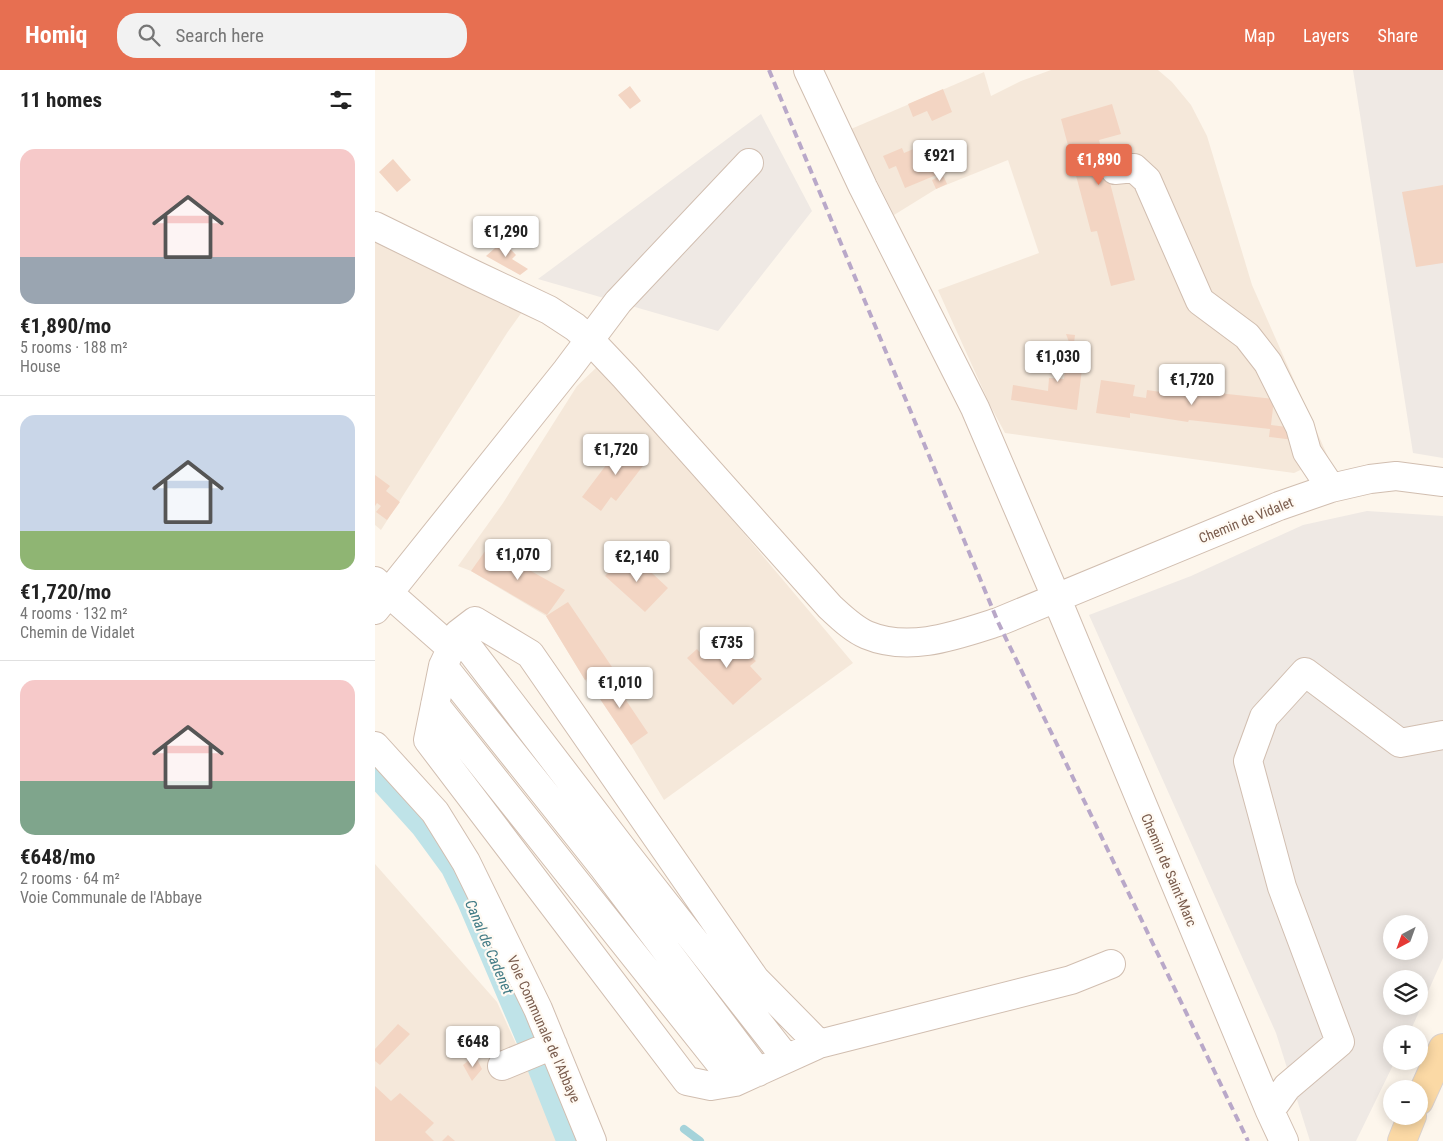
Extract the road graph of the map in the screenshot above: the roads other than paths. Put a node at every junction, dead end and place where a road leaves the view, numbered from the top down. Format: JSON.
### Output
{"nodes":[{"id":1,"x":808,"y":70,"type":"edge"},
{"id":2,"x":749,"y":163,"type":"dead end"},
{"id":3,"x":1115,"y":170,"type":"dead end"},
{"id":4,"x":375,"y":226,"type":"edge"},
{"id":5,"x":590,"y":340,"type":"junction"},
{"id":6,"x":1443,"y":482,"type":"edge"},
{"id":7,"x":1331,"y":488,"type":"junction"},
{"id":8,"x":380,"y":594,"type":"edge"},
{"id":9,"x":1056,"y":597,"type":"junction"},
{"id":10,"x":450,"y":649,"type":"junction"},
{"id":11,"x":435,"y":705,"type":"junction"},
{"id":12,"x":1443,"y":735,"type":"edge"},
{"id":13,"x":375,"y":746,"type":"edge"},
{"id":14,"x":651,"y":829,"type":"junction"},
{"id":15,"x":614,"y":859,"type":"junction"},
{"id":16,"x":580,"y":886,"type":"junction"},
{"id":17,"x":555,"y":907,"type":"junction"},
{"id":18,"x":1111,"y":964,"type":"dead end"},
{"id":19,"x":819,"y":1044,"type":"junction"},
{"id":20,"x":552,"y":1046,"type":"junction"},
{"id":21,"x":1443,"y":1048,"type":"edge"},
{"id":22,"x":786,"y":1058,"type":"junction"},
{"id":23,"x":510,"y":1063,"type":"dead end"},
{"id":24,"x":746,"y":1077,"type":"junction"},
{"id":25,"x":1428,"y":1081,"type":"edge"},
{"id":26,"x":1270,"y":1111,"type":"junction"},
{"id":27,"x":1408,"y":1125,"type":"edge"},
{"id":28,"x":592,"y":1141,"type":"edge"},
{"id":29,"x":1284,"y":1141,"type":"edge"},
{"id":30,"x":1402,"y":1141,"type":"edge"}],
"edges":[{"from":1,"to":9,"type":"street","name":"Chemin de Saint-Marc"},
{"from":2,"to":5,"type":"street"},
{"from":3,"to":7,"type":"street"},
{"from":4,"to":5,"type":"street","name":"Chemin de Vidalet"},
{"from":5,"to":8,"type":"street"},
{"from":5,"to":9,"type":"street","name":"Chemin de Vidalet"},
{"from":6,"to":7,"type":"street","name":"Chemin de Vidalet"},
{"from":7,"to":9,"type":"street","name":"Chemin de Vidalet"},
{"from":8,"to":10,"type":"street"},
{"from":9,"to":26,"type":"street","name":"Chemin de Saint-Marc"},
{"from":10,"to":11,"type":"street"},
{"from":10,"to":14,"type":"street"},
{"from":10,"to":15,"type":"street"},
{"from":11,"to":16,"type":"street"},
{"from":11,"to":17,"type":"street"},
{"from":12,"to":26,"type":"street"},
{"from":13,"to":20,"type":"street","name":"Voie Communale de l'Abbaye"},
{"from":14,"to":15,"type":"street"},
{"from":14,"to":19,"type":"street"},
{"from":15,"to":16,"type":"street"},
{"from":15,"to":22,"type":"street"},
{"from":15,"to":24,"type":"street"},
{"from":16,"to":17,"type":"street"},
{"from":16,"to":24,"type":"street"},
{"from":17,"to":24,"type":"street"},
{"from":18,"to":19,"type":"street"},
{"from":19,"to":22,"type":"street"},
{"from":20,"to":23,"type":"street"},
{"from":20,"to":28,"type":"street","name":"Voie Communale de l'Abbaye"},
{"from":21,"to":25,"type":"main road"},
{"from":22,"to":24,"type":"street"},
{"from":26,"to":29,"type":"street","name":"Chemin de Saint-Marc"},
{"from":27,"to":30,"type":"main road"}]}
